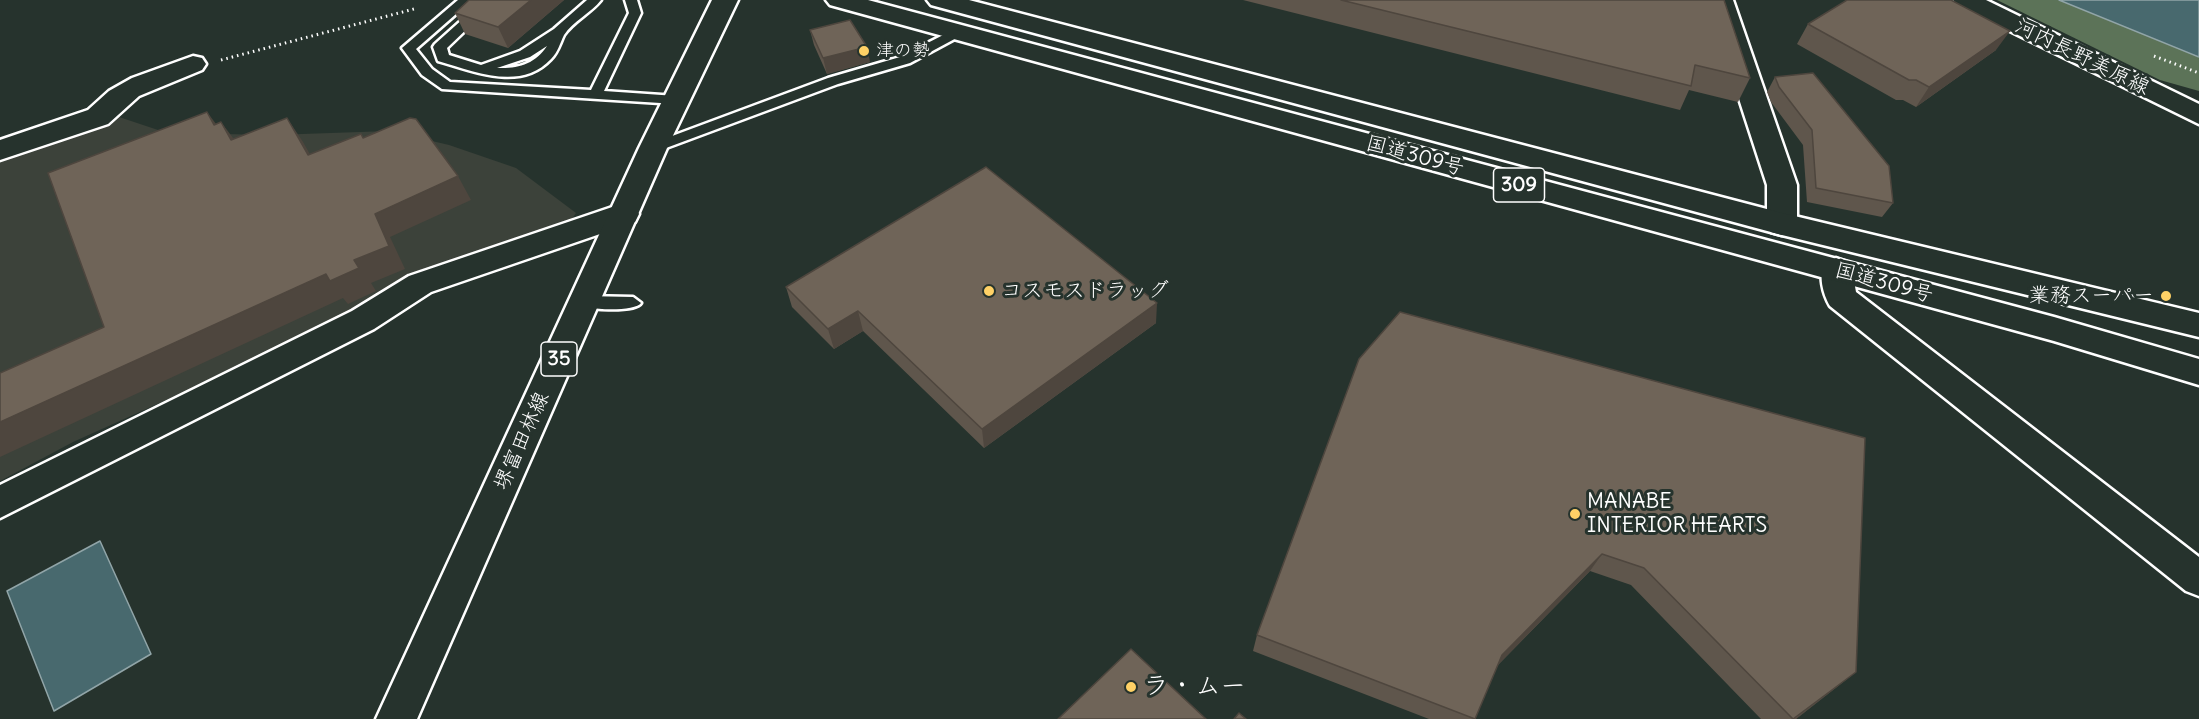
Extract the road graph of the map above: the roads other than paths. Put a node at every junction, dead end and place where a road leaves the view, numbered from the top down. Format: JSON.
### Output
{"nodes":[{"id":1,"x":466,"y":0,"type":"edge"},
{"id":2,"x":491,"y":0,"type":"edge"},
{"id":3,"x":596,"y":0,"type":"edge"},
{"id":4,"x":631,"y":0,"type":"edge"},
{"id":5,"x":725,"y":0,"type":"edge"},
{"id":6,"x":839,"y":0,"type":"edge"},
{"id":7,"x":940,"y":0,"type":"edge"},
{"id":8,"x":1720,"y":0,"type":"edge"},
{"id":9,"x":1966,"y":0,"type":"edge"},
{"id":10,"x":957,"y":32,"type":"junction"},
{"id":11,"x":193,"y":64,"type":"road end"},
{"id":12,"x":596,"y":95,"type":"junction"},
{"id":13,"x":676,"y":100,"type":"junction"},
{"id":14,"x":2199,"y":115,"type":"edge"},
{"id":15,"x":653,"y":148,"type":"junction"},
{"id":16,"x":0,"y":150,"type":"edge"},
{"id":17,"x":624,"y":214,"type":"junction"},
{"id":18,"x":1782,"y":224,"type":"junction"},
{"id":19,"x":1836,"y":270,"type":"junction"},
{"id":20,"x":584,"y":302,"type":"junction"},
{"id":21,"x":633,"y":303,"type":"dead end"},
{"id":22,"x":2199,"y":326,"type":"edge"},
{"id":23,"x":2199,"y":372,"type":"edge"},
{"id":24,"x":0,"y":501,"type":"edge"},
{"id":25,"x":2199,"y":579,"type":"edge"},
{"id":26,"x":396,"y":719,"type":"edge"}],
"edges":[{"from":1,"to":12,"type":"lane"},
{"from":2,"to":3,"type":"lane"},
{"from":4,"to":12,"type":"lane"},
{"from":5,"to":13,"type":"main road","name":"堺富田林線","number":"35"},
{"from":6,"to":10,"type":"main road","name":"国道309号","number":"309"},
{"from":7,"to":18,"type":"main road","name":"国道309号","number":"309"},
{"from":8,"to":18,"type":"main road"},
{"from":9,"to":14,"type":"main road","name":"河内長野美原線"},
{"from":10,"to":15,"type":"lane"},
{"from":10,"to":19,"type":"main road","name":"国道309号","number":"309"},
{"from":11,"to":16,"type":"main road"},
{"from":12,"to":13,"type":"lane"},
{"from":13,"to":15,"type":"main road","name":"堺富田林線","number":"35"},
{"from":15,"to":17,"type":"main road","name":"堺富田林線","number":"35"},
{"from":17,"to":20,"type":"main road","name":"堺富田林線","number":"35"},
{"from":17,"to":24,"type":"main road"},
{"from":18,"to":22,"type":"main road","name":"国道309号","number":"309"},
{"from":19,"to":23,"type":"main road","name":"国道309号","number":"309"},
{"from":19,"to":25,"type":"main road"},
{"from":20,"to":21,"type":"lane"},
{"from":20,"to":26,"type":"main road","name":"堺富田林線","number":"35"}]}
